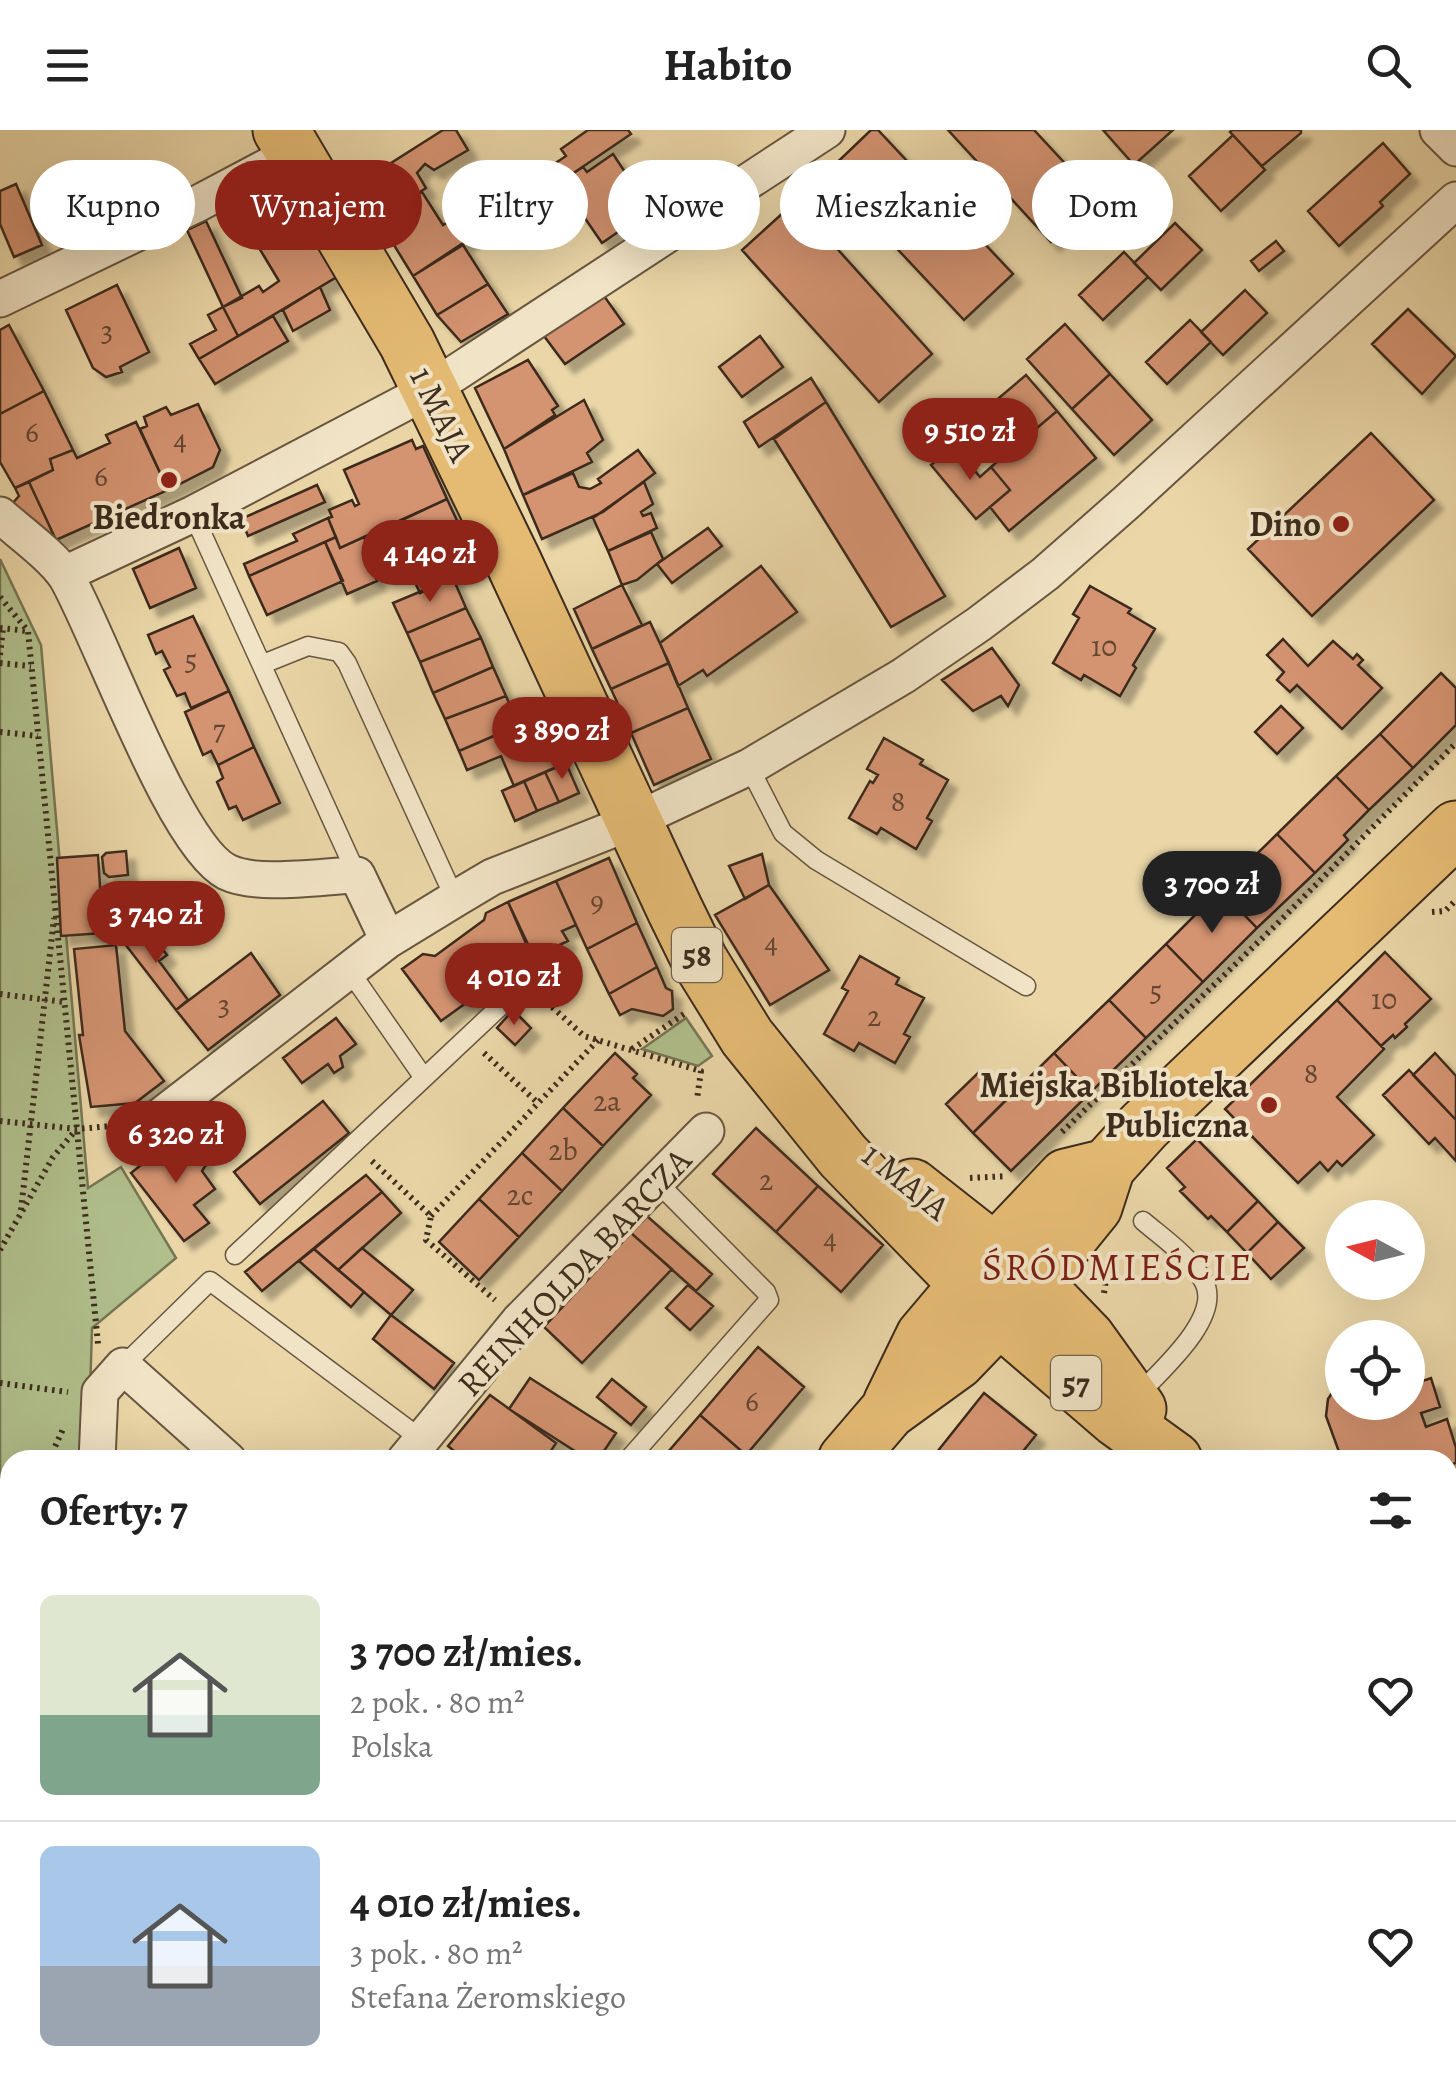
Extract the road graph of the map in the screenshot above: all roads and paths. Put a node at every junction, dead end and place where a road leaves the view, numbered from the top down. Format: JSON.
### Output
{"nodes":[{"id":1,"x":827,"y":130,"type":"edge"},
{"id":2,"x":1438,"y":130,"type":"edge"},
{"id":3,"x":288,"y":141,"type":"edge"},
{"id":4,"x":1456,"y":148,"type":"edge"},
{"id":5,"x":1452,"y":211,"type":"edge"},
{"id":6,"x":4,"y":288,"type":"edge"},
{"id":7,"x":431,"y":389,"type":"junction"},
{"id":8,"x":193,"y":514,"type":"junction"},
{"id":9,"x":0,"y":515,"type":"edge"},
{"id":10,"x":64,"y":574,"type":"junction"},
{"id":11,"x":0,"y":597,"type":"edge"},
{"id":12,"x":2,"y":628,"type":"edge"},
{"id":13,"x":28,"y":631,"type":"junction"},
{"id":14,"x":0,"y":659,"type":"edge"},
{"id":15,"x":264,"y":664,"type":"junction"},
{"id":16,"x":31,"y":666,"type":"junction"},
{"id":17,"x":0,"y":732,"type":"edge"},
{"id":18,"x":38,"y":736,"type":"junction"},
{"id":19,"x":1456,"y":743,"type":"edge"},
{"id":20,"x":749,"y":767,"type":"junction"},
{"id":21,"x":634,"y":821,"type":"junction"},
{"id":22,"x":1456,"y":828,"type":"edge"},
{"id":23,"x":357,"y":875,"type":"junction"},
{"id":24,"x":455,"y":899,"type":"junction"},
{"id":25,"x":56,"y":904,"type":"junction"},
{"id":26,"x":388,"y":940,"type":"junction"},
{"id":27,"x":350,"y":970,"type":"junction"},
{"id":28,"x":525,"y":983,"type":"joint"},
{"id":29,"x":1026,"y":986,"type":"dead end"},
{"id":30,"x":0,"y":994,"type":"edge"},
{"id":31,"x":45,"y":999,"type":"junction"},
{"id":32,"x":64,"y":1002,"type":"junction"},
{"id":33,"x":693,"y":1008,"type":"dead end"},
{"id":34,"x":468,"y":1037,"type":"junction"},
{"id":35,"x":598,"y":1040,"type":"junction"},
{"id":36,"x":631,"y":1050,"type":"junction"},
{"id":37,"x":780,"y":1077,"type":"junction"},
{"id":38,"x":424,"y":1078,"type":"junction"},
{"id":39,"x":538,"y":1103,"type":"junction"},
{"id":40,"x":701,"y":1118,"type":"joint"},
{"id":41,"x":0,"y":1120,"type":"edge"},
{"id":42,"x":153,"y":1122,"type":"joint"},
{"id":43,"x":31,"y":1124,"type":"junction"},
{"id":44,"x":77,"y":1130,"type":"junction"},
{"id":45,"x":1057,"y":1136,"type":"dead end"},
{"id":46,"x":355,"y":1145,"type":"junction"},
{"id":47,"x":1016,"y":1176,"type":"dead end"},
{"id":48,"x":970,"y":1178,"type":"dead end"},
{"id":49,"x":657,"y":1182,"type":"junction"},
{"id":50,"x":889,"y":1202,"type":"junction"},
{"id":51,"x":22,"y":1210,"type":"junction"},
{"id":52,"x":431,"y":1216,"type":"junction"},
{"id":53,"x":1143,"y":1221,"type":"dead end"},
{"id":54,"x":0,"y":1250,"type":"edge"},
{"id":55,"x":235,"y":1255,"type":"dead end"},
{"id":56,"x":1108,"y":1262,"type":"dead end"},
{"id":57,"x":999,"y":1284,"type":"junction"},
{"id":58,"x":1104,"y":1294,"type":"dead end"},
{"id":59,"x":504,"y":1308,"type":"dead end"},
{"id":60,"x":924,"y":1336,"type":"junction"},
{"id":61,"x":109,"y":1362,"type":"junction"},
{"id":62,"x":888,"y":1411,"type":"junction"},
{"id":63,"x":64,"y":1426,"type":"dead end"},
{"id":64,"x":1154,"y":1434,"type":"edge"},
{"id":65,"x":53,"y":1450,"type":"edge"},
{"id":66,"x":97,"y":1450,"type":"edge"},
{"id":67,"x":214,"y":1450,"type":"edge"},
{"id":68,"x":413,"y":1450,"type":"edge"},
{"id":69,"x":637,"y":1450,"type":"edge"},
{"id":70,"x":855,"y":1450,"type":"edge"}],
"edges":[{"from":1,"to":7,"type":"street"},
{"from":2,"to":4,"type":"street"},
{"from":3,"to":6,"type":"street"},
{"from":3,"to":7,"type":"main road","name":"1 MAJA","number":"58"},
{"from":5,"to":20,"type":"street"},
{"from":7,"to":8,"type":"street"},
{"from":7,"to":21,"type":"main road","name":"1 MAJA","number":"58"},
{"from":8,"to":10,"type":"street"},
{"from":8,"to":15,"type":"lane"},
{"from":9,"to":10,"type":"street"},
{"from":10,"to":23,"type":"street"},
{"from":11,"to":13,"type":"path"},
{"from":12,"to":13,"type":"path"},
{"from":12,"to":14,"type":"path"},
{"from":13,"to":16,"type":"path"},
{"from":14,"to":16,"type":"path"},
{"from":15,"to":23,"type":"lane"},
{"from":15,"to":24,"type":"lane"},
{"from":16,"to":18,"type":"path"},
{"from":17,"to":18,"type":"path"},
{"from":18,"to":25,"type":"path"},
{"from":19,"to":45,"type":"path"},
{"from":20,"to":21,"type":"street"},
{"from":20,"to":29,"type":"lane"},
{"from":21,"to":24,"type":"street"},
{"from":21,"to":37,"type":"main road","name":"1 MAJA","number":"58"},
{"from":22,"to":57,"type":"main road"},
{"from":23,"to":26,"type":"street"},
{"from":24,"to":26,"type":"street"},
{"from":25,"to":31,"type":"path"},
{"from":25,"to":32,"type":"path"},
{"from":26,"to":27,"type":"street"},
{"from":27,"to":38,"type":"lane"},
{"from":27,"to":42,"type":"street"},
{"from":28,"to":34,"type":"lane"},
{"from":28,"to":35,"type":"path"},
{"from":30,"to":31,"type":"path"},
{"from":31,"to":32,"type":"path"},
{"from":31,"to":43,"type":"path"},
{"from":32,"to":44,"type":"path"},
{"from":33,"to":36,"type":"path"},
{"from":34,"to":38,"type":"lane"},
{"from":34,"to":39,"type":"path"},
{"from":35,"to":36,"type":"path"},
{"from":35,"to":39,"type":"path"},
{"from":36,"to":40,"type":"path"},
{"from":37,"to":50,"type":"main road","name":"1 MAJA","number":"58"},
{"from":37,"to":57,"type":"main road","name":"1 MAJA","number":"58"},
{"from":38,"to":46,"type":"lane"},
{"from":39,"to":52,"type":"path"},
{"from":40,"to":49,"type":"street","name":"REINHOLDA BARCZA"},
{"from":41,"to":43,"type":"path"},
{"from":42,"to":44,"type":"path"},
{"from":43,"to":44,"type":"path"},
{"from":43,"to":51,"type":"path"},
{"from":44,"to":51,"type":"path"},
{"from":44,"to":61,"type":"path"},
{"from":46,"to":52,"type":"path"},
{"from":46,"to":55,"type":"lane"},
{"from":47,"to":48,"type":"path"},
{"from":49,"to":68,"type":"street","name":"REINHOLDA BARCZA"},
{"from":49,"to":69,"type":"lane"},
{"from":50,"to":57,"type":"main road","name":"1 MAJA"},
{"from":50,"to":60,"type":"main road","name":"1 MAJA","number":"58"},
{"from":51,"to":54,"type":"path"},
{"from":52,"to":59,"type":"path"},
{"from":53,"to":64,"type":"lane"},
{"from":56,"to":58,"type":"path"},
{"from":57,"to":60,"type":"main road"},
{"from":57,"to":62,"type":"main road"},
{"from":57,"to":64,"type":"main road","number":"57"},
{"from":60,"to":62,"type":"main road"},
{"from":61,"to":66,"type":"street"},
{"from":61,"to":67,"type":"street"},
{"from":61,"to":68,"type":"lane"},
{"from":62,"to":70,"type":"main road"},
{"from":63,"to":65,"type":"path"}]}
